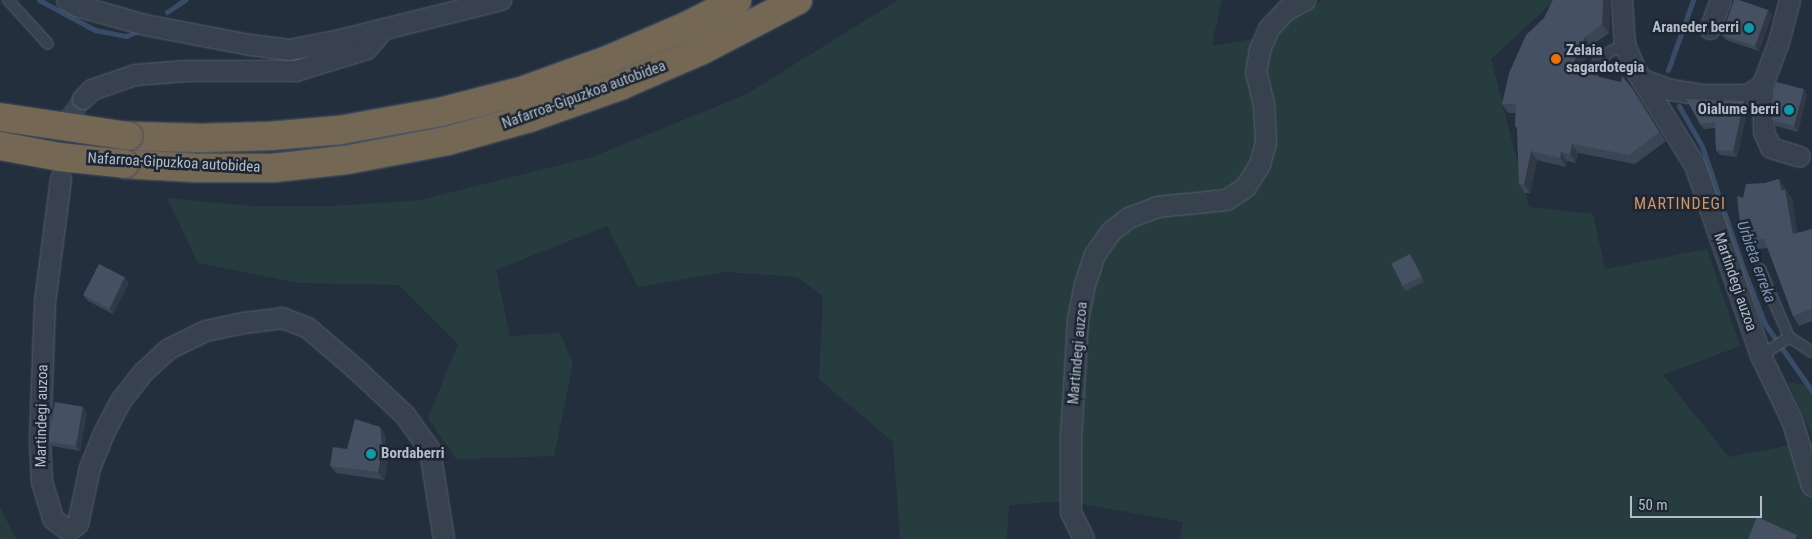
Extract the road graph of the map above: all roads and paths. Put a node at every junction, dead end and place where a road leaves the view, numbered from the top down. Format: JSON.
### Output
{"nodes":[{"id":1,"x":8,"y":0,"type":"edge"},
{"id":2,"x":67,"y":0,"type":"edge"},
{"id":3,"x":501,"y":0,"type":"edge"},
{"id":4,"x":737,"y":0,"type":"edge"},
{"id":5,"x":798,"y":0,"type":"edge"},
{"id":6,"x":1306,"y":0,"type":"edge"},
{"id":7,"x":1622,"y":0,"type":"edge"},
{"id":8,"x":1721,"y":0,"type":"edge"},
{"id":9,"x":1790,"y":0,"type":"edge"},
{"id":10,"x":384,"y":29,"type":"junction"},
{"id":11,"x":1710,"y":30,"type":"dead end"},
{"id":12,"x":48,"y":44,"type":"dead end"},
{"id":13,"x":1625,"y":45,"type":"junction"},
{"id":14,"x":1591,"y":75,"type":"edge"},
{"id":15,"x":1643,"y":80,"type":"junction"},
{"id":16,"x":1763,"y":85,"type":"junction"},
{"id":17,"x":83,"y":99,"type":"tunnel mouth"},
{"id":18,"x":0,"y":117,"type":"edge"},
{"id":19,"x":0,"y":146,"type":"edge"},
{"id":20,"x":1800,"y":158,"type":"dead end"},
{"id":21,"x":61,"y":179,"type":"tunnel mouth"},
{"id":22,"x":1760,"y":269,"type":"dead end"},
{"id":23,"x":1787,"y":338,"type":"junction"},
{"id":24,"x":1812,"y":352,"type":"edge"},
{"id":25,"x":1766,"y":353,"type":"junction"},
{"id":26,"x":1812,"y":486,"type":"edge"},
{"id":27,"x":444,"y":539,"type":"edge"},
{"id":28,"x":1084,"y":539,"type":"edge"}],
"edges":[{"from":1,"to":12,"type":"lane"},
{"from":2,"to":10,"type":"street"},
{"from":3,"to":10,"type":"street"},
{"from":4,"to":18,"type":"highway","name":"Nafarroa-Gipuzkoa autobidea","bridge":true},
{"from":5,"to":19,"type":"highway","name":"Nafarroa-Gipuzkoa autobidea","bridge":true},
{"from":6,"to":28,"type":"street","name":"Martindegi auzoa"},
{"from":7,"to":13,"type":"street","name":"Martindegi auzoa"},
{"from":8,"to":11,"type":"street"},
{"from":9,"to":16,"type":"street"},
{"from":10,"to":17,"type":"street"},
{"from":13,"to":14,"type":"lane"},
{"from":13,"to":15,"type":"street","name":"Martindegi auzoa"},
{"from":15,"to":16,"type":"street"},
{"from":15,"to":25,"type":"street","name":"Martindegi auzoa"},
{"from":16,"to":20,"type":"street"},
{"from":21,"to":27,"type":"street","name":"Martindegi auzoa"},
{"from":22,"to":23,"type":"lane"},
{"from":23,"to":24,"type":"lane"},
{"from":23,"to":25,"type":"lane"},
{"from":25,"to":26,"type":"street","name":"Martindegi auzoa"}]}
